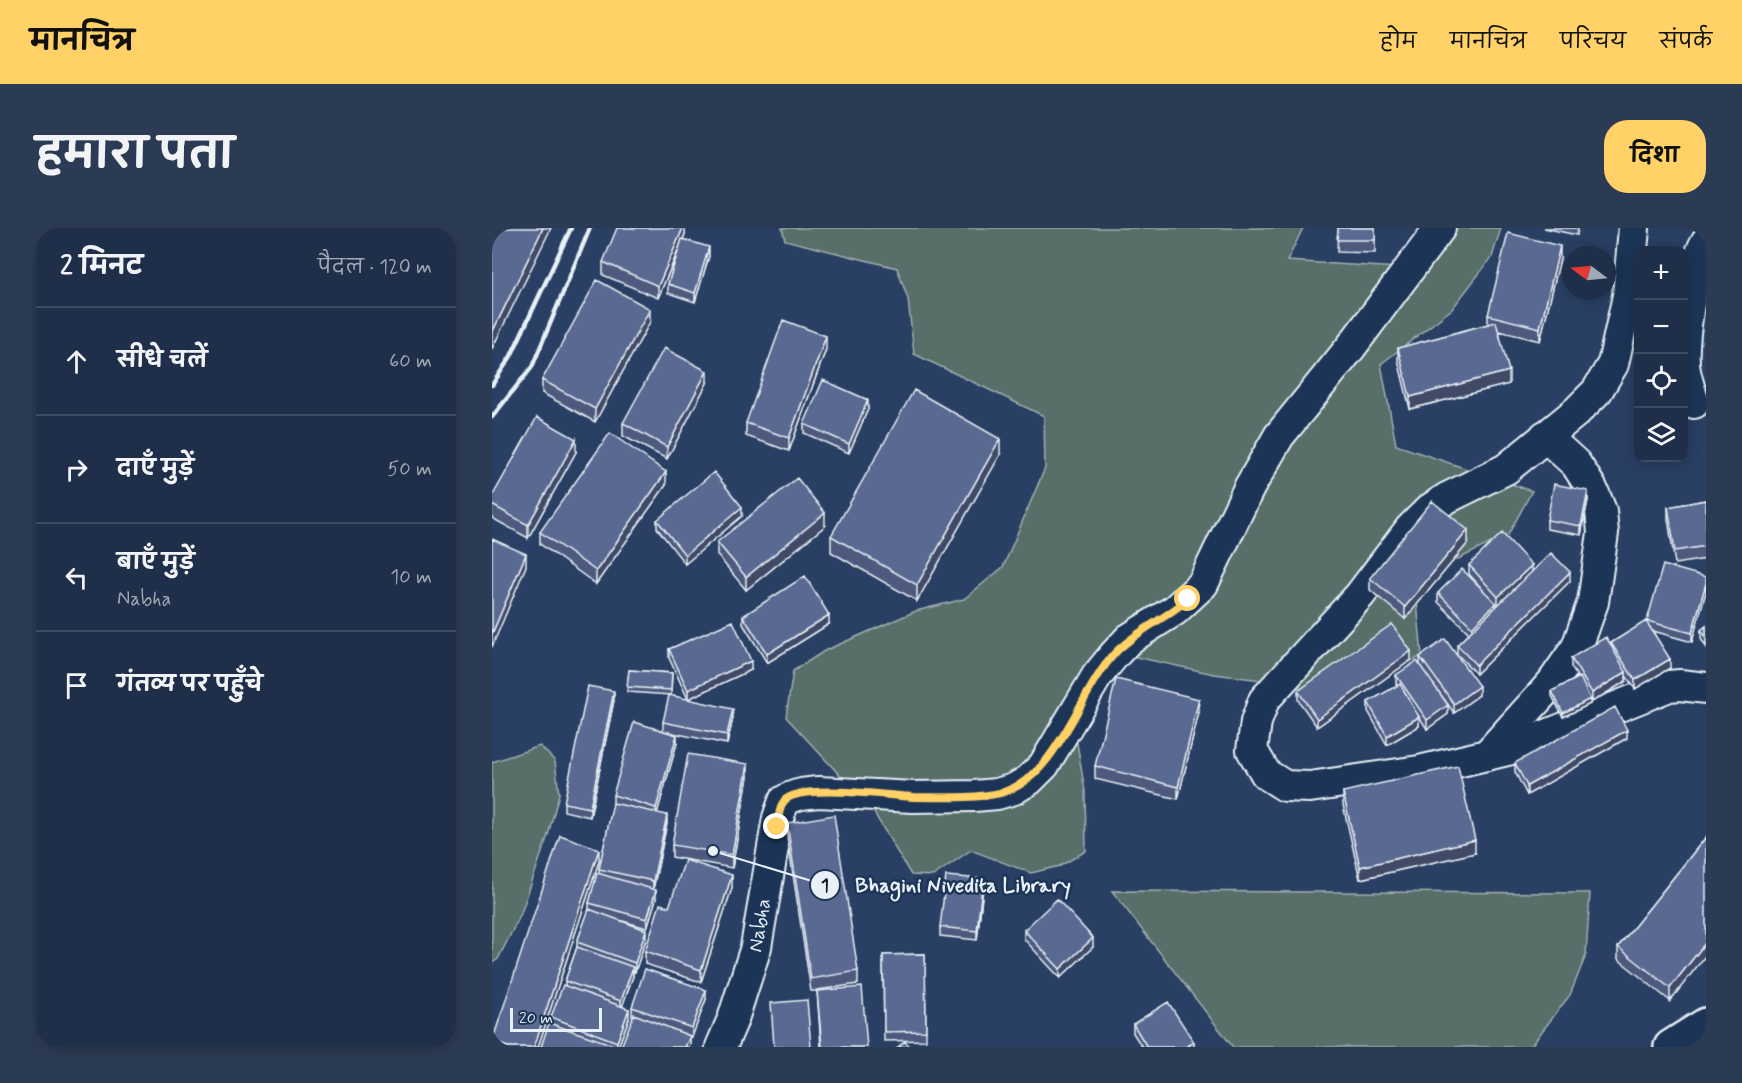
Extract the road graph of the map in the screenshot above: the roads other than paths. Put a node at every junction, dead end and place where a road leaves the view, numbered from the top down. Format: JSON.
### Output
{"nodes":[{"id":1,"x":1440,"y":228,"type":"edge"},
{"id":2,"x":1634,"y":228,"type":"edge"},
{"id":3,"x":1706,"y":242,"type":"edge"},
{"id":4,"x":1694,"y":403,"type":"dead end"},
{"id":5,"x":1545,"y":436,"type":"junction"},
{"id":6,"x":1706,"y":688,"type":"edge"},
{"id":7,"x":1487,"y":755,"type":"junction"},
{"id":8,"x":1706,"y":1025,"type":"edge"},
{"id":9,"x":721,"y":1047,"type":"edge"},
{"id":10,"x":1671,"y":1047,"type":"edge"}],
"edges":[{"from":1,"to":9,"type":"street","name":"Nabha"},
{"from":2,"to":5,"type":"street"},
{"from":3,"to":4,"type":"street"},
{"from":5,"to":7,"type":"street"},
{"from":5,"to":7,"type":"street"},
{"from":6,"to":7,"type":"street"},
{"from":8,"to":10,"type":"highway"}]}
